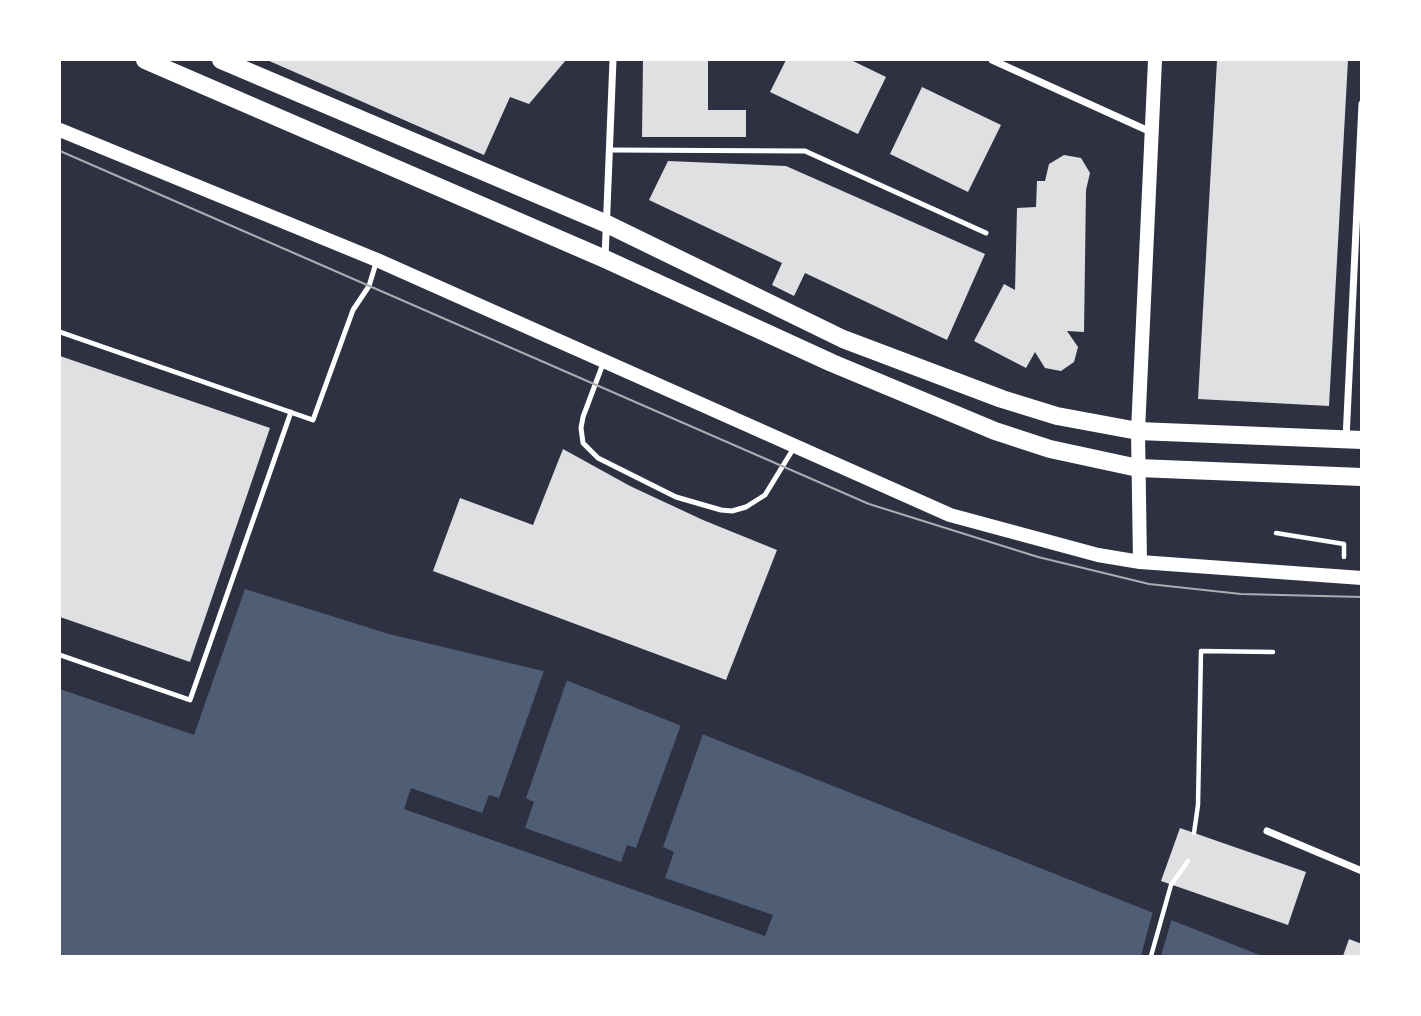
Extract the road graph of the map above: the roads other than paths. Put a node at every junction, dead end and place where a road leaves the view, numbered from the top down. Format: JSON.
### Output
{"nodes":[{"id":1,"x":145,"y":60,"type":"edge"},
{"id":2,"x":221,"y":60,"type":"edge"},
{"id":3,"x":613,"y":60,"type":"edge"},
{"id":4,"x":992,"y":60,"type":"edge"},
{"id":5,"x":1155,"y":60,"type":"edge"},
{"id":6,"x":1362,"y":104,"type":"edge"},
{"id":7,"x":60,"y":130,"type":"edge"},
{"id":8,"x":1153,"y":133,"type":"junction"},
{"id":9,"x":610,"y":150,"type":"junction"},
{"id":10,"x":607,"y":224,"type":"junction"},
{"id":11,"x":986,"y":233,"type":"dead end"},
{"id":12,"x":605,"y":259,"type":"junction"},
{"id":13,"x":377,"y":260,"type":"junction"},
{"id":14,"x":60,"y":332,"type":"edge"},
{"id":15,"x":843,"y":340,"type":"junction"},
{"id":16,"x":604,"y":361,"type":"junction"},
{"id":17,"x":832,"y":363,"type":"junction"},
{"id":18,"x":291,"y":412,"type":"junction"},
{"id":19,"x":1138,"y":431,"type":"junction"},
{"id":20,"x":1354,"y":440,"type":"edge"},
{"id":21,"x":795,"y":446,"type":"junction"},
{"id":22,"x":1138,"y":468,"type":"junction"},
{"id":23,"x":1362,"y":477,"type":"edge"},
{"id":24,"x":1140,"y":562,"type":"junction"},
{"id":25,"x":1362,"y":578,"type":"edge"},
{"id":26,"x":60,"y":655,"type":"edge"},
{"id":27,"x":1267,"y":831,"type":"dead end"},
{"id":28,"x":1362,"y":871,"type":"edge"}],
"edges":[{"from":1,"to":12,"type":"main road"},
{"from":2,"to":10,"type":"main road"},
{"from":3,"to":9,"type":"street"},
{"from":4,"to":8,"type":"street"},
{"from":5,"to":8,"type":"main road"},
{"from":6,"to":20,"type":"street"},
{"from":7,"to":13,"type":"main road"},
{"from":8,"to":19,"type":"main road"},
{"from":9,"to":10,"type":"street"},
{"from":9,"to":11,"type":"lane"},
{"from":10,"to":12,"type":"street"},
{"from":10,"to":15,"type":"main road"},
{"from":12,"to":17,"type":"main road"},
{"from":13,"to":16,"type":"main road"},
{"from":13,"to":18,"type":"lane"},
{"from":14,"to":18,"type":"lane"},
{"from":15,"to":17,"type":"main road"},
{"from":15,"to":19,"type":"main road"},
{"from":16,"to":21,"type":"main road"},
{"from":16,"to":21,"type":"lane"},
{"from":17,"to":22,"type":"main road"},
{"from":18,"to":26,"type":"lane"},
{"from":19,"to":20,"type":"main road"},
{"from":19,"to":22,"type":"main road"},
{"from":21,"to":24,"type":"main road"},
{"from":22,"to":23,"type":"main road"},
{"from":22,"to":24,"type":"main road"},
{"from":24,"to":25,"type":"main road"},
{"from":27,"to":28,"type":"street"}]}
